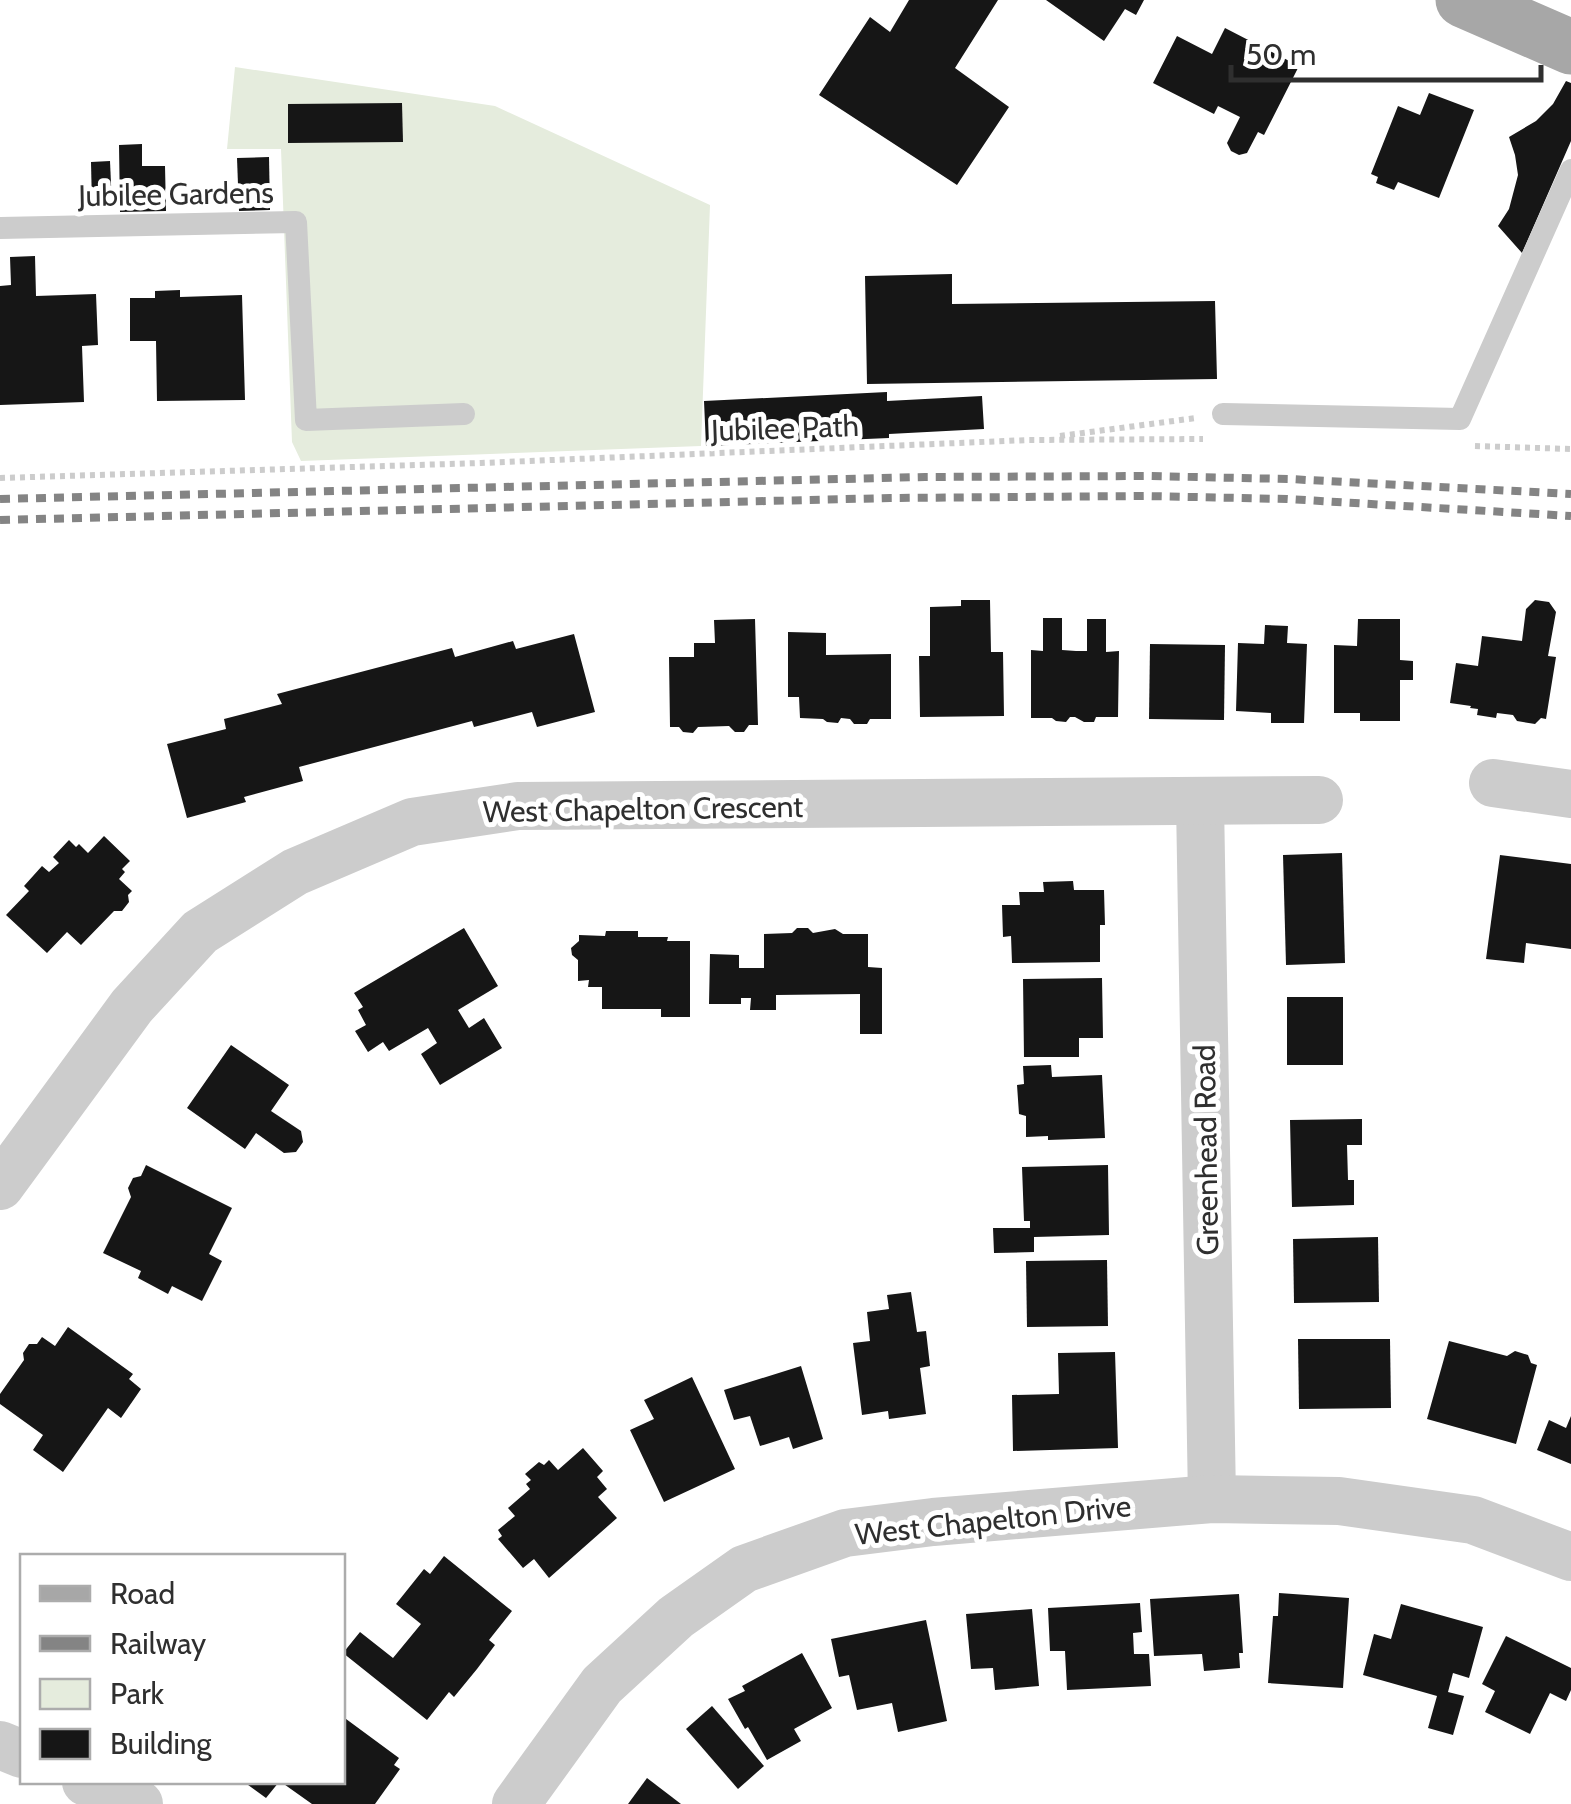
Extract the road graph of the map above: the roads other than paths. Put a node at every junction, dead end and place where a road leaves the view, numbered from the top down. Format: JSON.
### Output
{"nodes":[{"id":1,"x":1463,"y":0,"type":"edge"},
{"id":2,"x":1571,"y":47,"type":"edge"},
{"id":3,"x":1571,"y":170,"type":"edge"},
{"id":4,"x":0,"y":228,"type":"edge"},
{"id":5,"x":464,"y":414,"type":"dead end"},
{"id":6,"x":1223,"y":414,"type":"road end"},
{"id":7,"x":1493,"y":784,"type":"dead end"},
{"id":8,"x":1571,"y":794,"type":"edge"},
{"id":9,"x":1319,"y":800,"type":"dead end"},
{"id":10,"x":1200,"y":802,"type":"junction"},
{"id":11,"x":0,"y":1186,"type":"edge"},
{"id":12,"x":1212,"y":1499,"type":"junction"},
{"id":13,"x":1571,"y":1557,"type":"edge"},
{"id":14,"x":91,"y":1784,"type":"edge"},
{"id":15,"x":139,"y":1804,"type":"edge"},
{"id":16,"x":516,"y":1804,"type":"edge"}],
"edges":[{"from":1,"to":2,"type":"main road"},
{"from":3,"to":6,"type":"lane"},
{"from":4,"to":5,"type":"lane","name":"Jubilee Gardens"},
{"from":7,"to":8,"type":"street"},
{"from":9,"to":10,"type":"street","name":"West Chapelton Crescent"},
{"from":10,"to":11,"type":"street","name":"West Chapelton Crescent"},
{"from":10,"to":12,"type":"street","name":"Greenhead Road"},
{"from":12,"to":13,"type":"street","name":"West Chapelton Drive"},
{"from":12,"to":16,"type":"street","name":"West Chapelton Drive"},
{"from":14,"to":15,"type":"street"}]}
